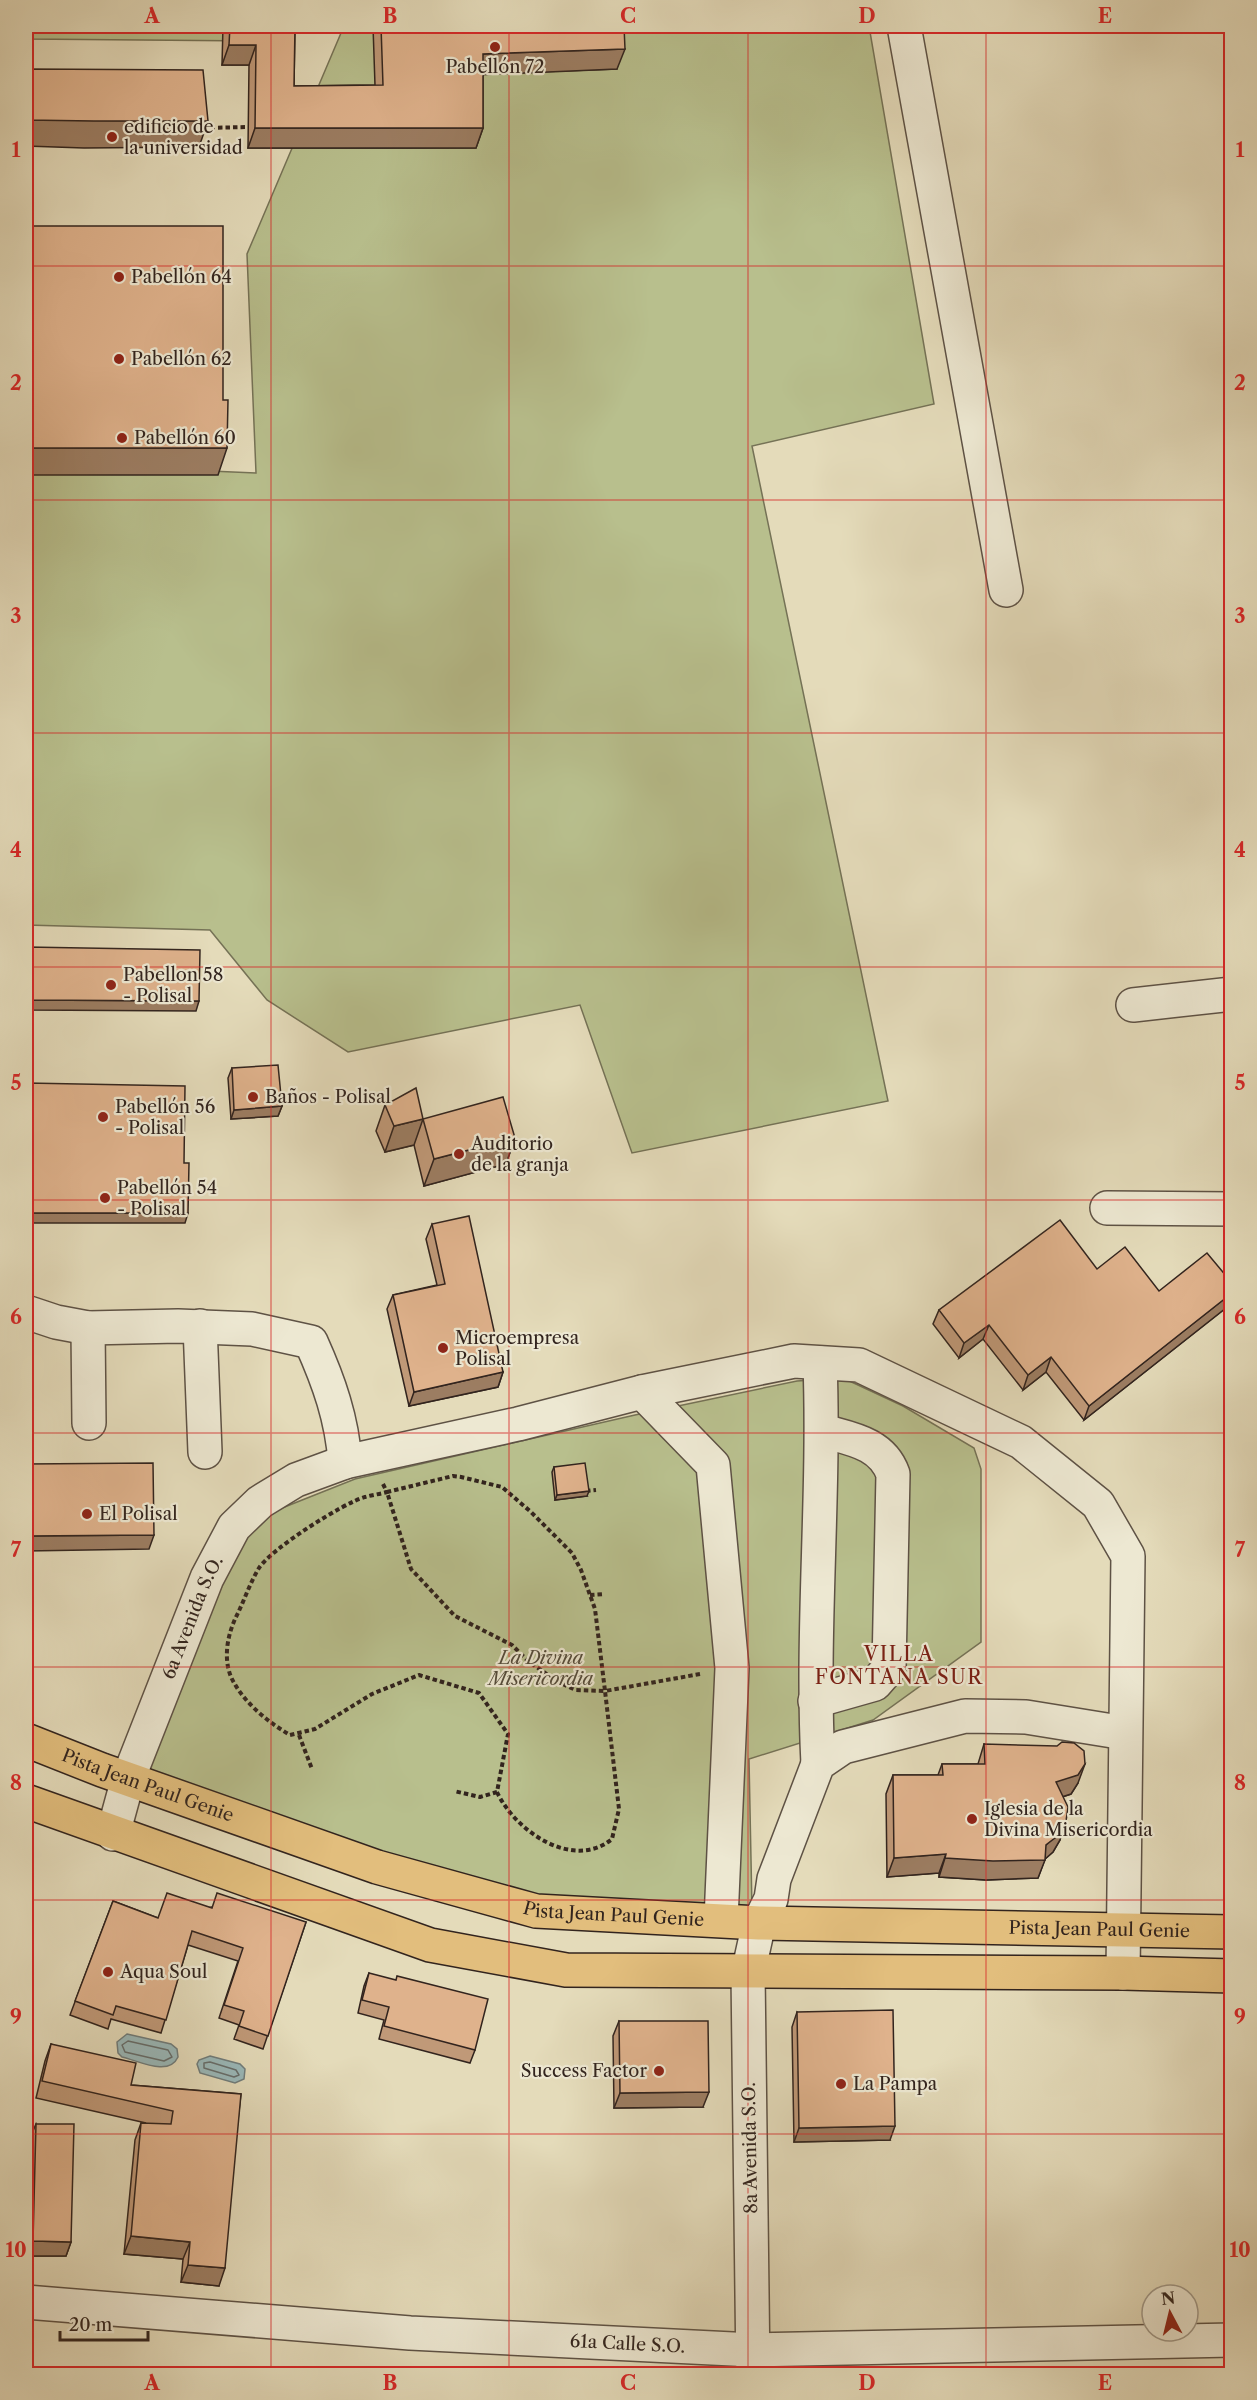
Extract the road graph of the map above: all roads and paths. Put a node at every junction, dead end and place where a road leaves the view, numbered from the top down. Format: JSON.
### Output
{"nodes":[{"id":1,"x":904,"y":26,"type":"edge"},
{"id":2,"x":248,"y":127,"type":"dead end"},
{"id":3,"x":197,"y":128,"type":"edge"},
{"id":4,"x":1006,"y":590,"type":"dead end"},
{"id":5,"x":1232,"y":994,"type":"edge"},
{"id":6,"x":1133,"y":1005,"type":"dead end"},
{"id":7,"x":1107,"y":1208,"type":"dead end"},
{"id":8,"x":1232,"y":1209,"type":"edge"},
{"id":9,"x":26,"y":1312,"type":"edge"},
{"id":10,"x":200,"y":1326,"type":"junction"},
{"id":11,"x":88,"y":1328,"type":"junction"},
{"id":12,"x":820,"y":1363,"type":"junction"},
{"id":13,"x":642,"y":1392,"type":"junction"},
{"id":14,"x":89,"y":1423,"type":"dead end"},
{"id":15,"x":823,"y":1431,"type":"junction"},
{"id":16,"x":205,"y":1452,"type":"dead end"},
{"id":17,"x":345,"y":1462,"type":"junction"},
{"id":18,"x":596,"y":1490,"type":"dead end"},
{"id":19,"x":586,"y":1491,"type":"edge"},
{"id":20,"x":387,"y":1492,"type":"junction"},
{"id":21,"x":604,"y":1594,"type":"dead end"},
{"id":22,"x":590,"y":1595,"type":"junction"},
{"id":23,"x":732,"y":1668,"type":"junction"},
{"id":24,"x":605,"y":1691,"type":"junction"},
{"id":25,"x":815,"y":1701,"type":"junction"},
{"id":26,"x":1125,"y":1733,"type":"junction"},
{"id":27,"x":298,"y":1735,"type":"junction"},
{"id":28,"x":26,"y":1740,"type":"edge"},
{"id":29,"x":818,"y":1764,"type":"junction"},
{"id":30,"x":312,"y":1769,"type":"dead end"},
{"id":31,"x":128,"y":1779,"type":"junction"},
{"id":32,"x":454,"y":1791,"type":"dead end"},
{"id":33,"x":497,"y":1792,"type":"junction"},
{"id":34,"x":26,"y":1801,"type":"edge"},
{"id":35,"x":113,"y":1834,"type":"junction"},
{"id":36,"x":721,"y":1920,"type":"junction"},
{"id":37,"x":759,"y":1923,"type":"junction"},
{"id":38,"x":1124,"y":1931,"type":"junction"},
{"id":39,"x":1232,"y":1932,"type":"edge"},
{"id":40,"x":748,"y":1973,"type":"junction"},
{"id":41,"x":1123,"y":1973,"type":"junction"},
{"id":42,"x":1232,"y":1976,"type":"edge"},
{"id":43,"x":26,"y":2302,"type":"edge"},
{"id":44,"x":1232,"y":2340,"type":"edge"},
{"id":45,"x":753,"y":2362,"type":"edge"}],
"edges":[{"from":1,"to":4,"type":"street"},
{"from":2,"to":3,"type":"path"},
{"from":5,"to":6,"type":"street"},
{"from":7,"to":8,"type":"street"},
{"from":9,"to":11,"type":"street"},
{"from":10,"to":11,"type":"street"},
{"from":10,"to":16,"type":"street"},
{"from":10,"to":17,"type":"street"},
{"from":11,"to":14,"type":"street"},
{"from":12,"to":13,"type":"street","name":"6a Avenida S.O."},
{"from":12,"to":15,"type":"street"},
{"from":12,"to":26,"type":"street","name":"6a Avenida S.O."},
{"from":13,"to":17,"type":"street","name":"6a Avenida S.O."},
{"from":13,"to":23,"type":"street"},
{"from":15,"to":25,"type":"street"},
{"from":15,"to":25,"type":"street"},
{"from":17,"to":31,"type":"street","name":"6a Avenida S.O."},
{"from":18,"to":19,"type":"path"},
{"from":20,"to":22,"type":"path"},
{"from":20,"to":24,"type":"path"},
{"from":20,"to":27,"type":"path"},
{"from":21,"to":22,"type":"path"},
{"from":22,"to":24,"type":"path"},
{"from":23,"to":24,"type":"path"},
{"from":23,"to":36,"type":"street"},
{"from":24,"to":33,"type":"path"},
{"from":25,"to":29,"type":"street"},
{"from":26,"to":29,"type":"street"},
{"from":26,"to":38,"type":"street","name":"6a Avenida S.O."},
{"from":27,"to":30,"type":"path"},
{"from":27,"to":33,"type":"path"},
{"from":28,"to":31,"type":"main road","name":"Pista Jean Paul Genie"},
{"from":29,"to":37,"type":"street","name":"8a Avenida S.O."},
{"from":31,"to":35,"type":"street","name":"6a Avenida S.O."},
{"from":31,"to":36,"type":"main road","name":"Pista Jean Paul Genie"},
{"from":32,"to":33,"type":"path"},
{"from":34,"to":35,"type":"main road"},
{"from":35,"to":40,"type":"main road"},
{"from":36,"to":37,"type":"main road","name":"Pista Jean Paul Genie"},
{"from":37,"to":38,"type":"main road","name":"Pista Jean Paul Genie"},
{"from":37,"to":40,"type":"street","name":"8a Avenida S.O."},
{"from":38,"to":39,"type":"main road","name":"Pista Jean Paul Genie"},
{"from":38,"to":41,"type":"street","name":"6a Avenida S.O."},
{"from":40,"to":41,"type":"main road"},
{"from":40,"to":45,"type":"street","name":"8a Avenida S.O."},
{"from":41,"to":42,"type":"main road"},
{"from":43,"to":45,"type":"street","name":"61a Calle S.O."},
{"from":44,"to":45,"type":"street","name":"61a Calle S.O."}]}
